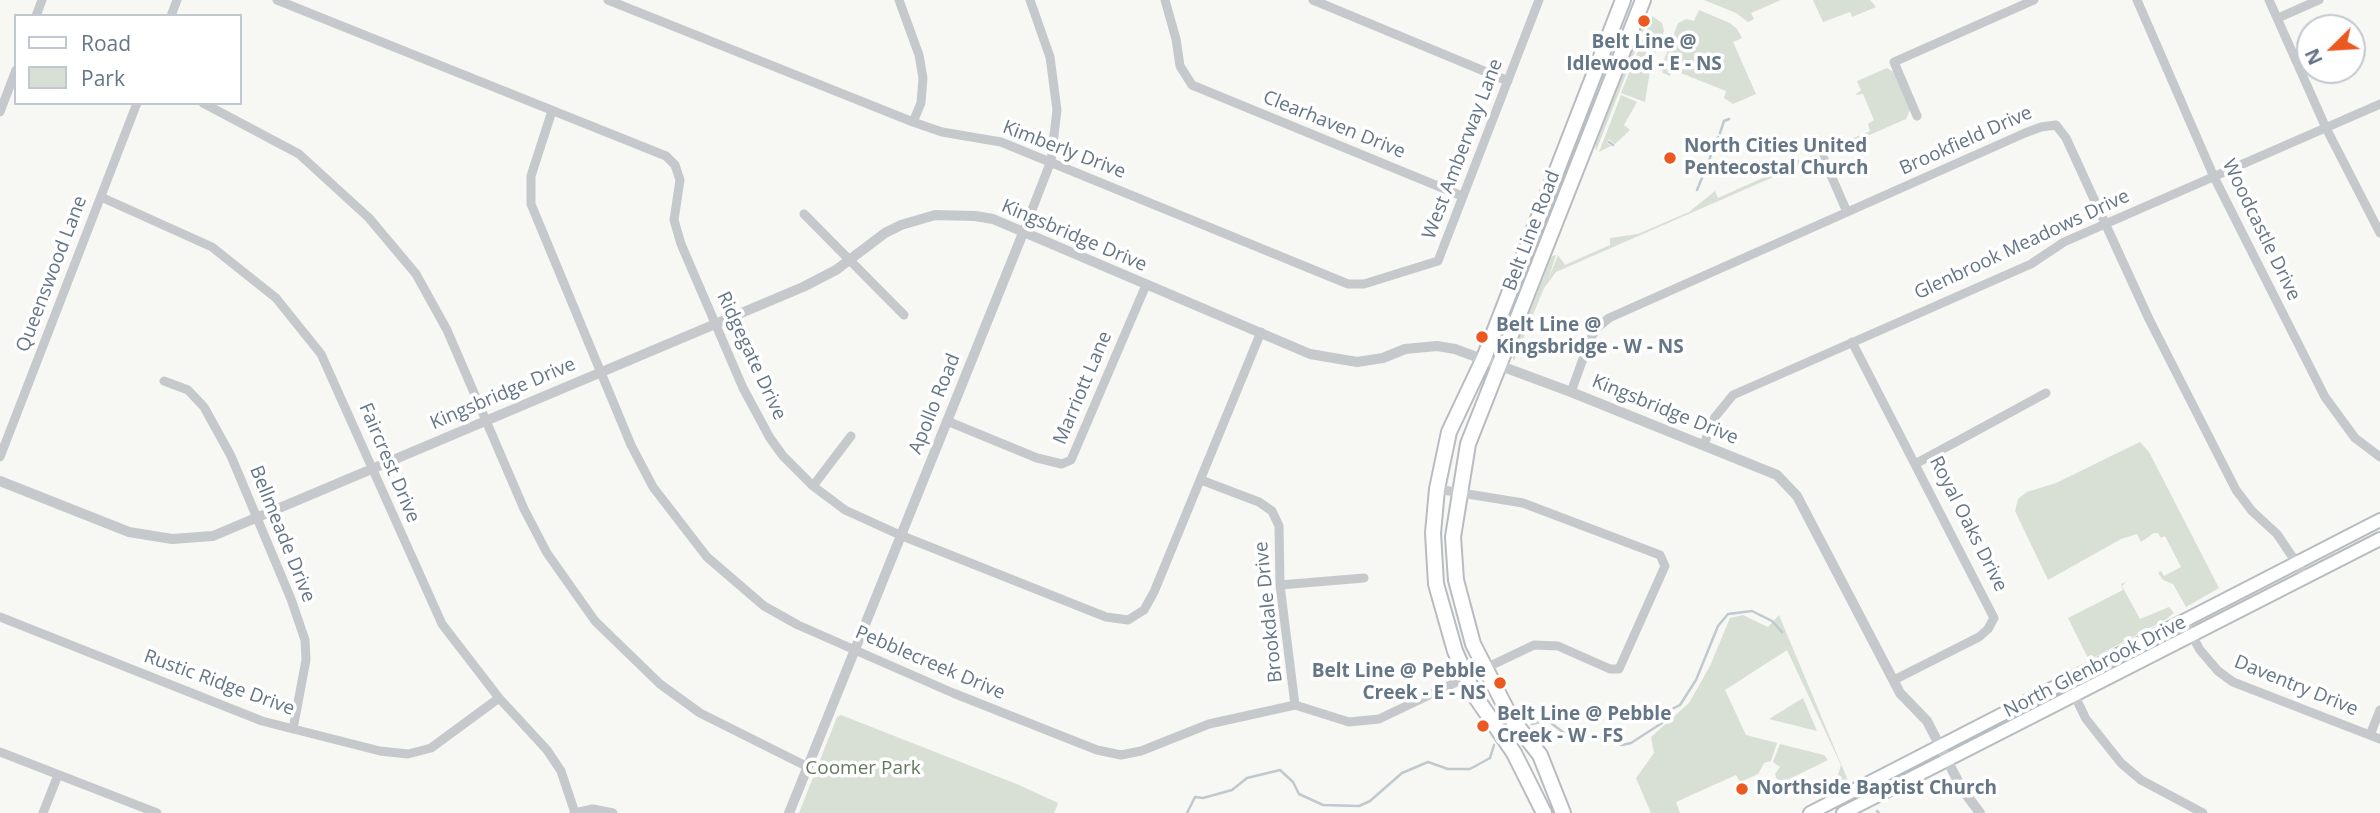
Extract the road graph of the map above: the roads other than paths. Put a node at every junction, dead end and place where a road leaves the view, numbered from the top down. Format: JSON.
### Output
{"nodes":[{"id":1,"x":276,"y":0,"type":"edge"},
{"id":2,"x":608,"y":0,"type":"edge"},
{"id":3,"x":899,"y":0,"type":"edge"},
{"id":4,"x":1030,"y":0,"type":"edge"},
{"id":5,"x":1165,"y":0,"type":"edge"},
{"id":6,"x":1313,"y":0,"type":"edge"},
{"id":7,"x":1539,"y":0,"type":"edge"},
{"id":8,"x":1623,"y":0,"type":"edge"},
{"id":9,"x":2034,"y":0,"type":"edge"},
{"id":10,"x":2137,"y":0,"type":"edge"},
{"id":11,"x":2269,"y":0,"type":"edge"},
{"id":12,"x":2319,"y":0,"type":"edge"},
{"id":13,"x":1638,"y":2,"type":"edge"},
{"id":14,"x":2278,"y":18,"type":"junction"},
{"id":15,"x":14,"y":75,"type":"edge"},
{"id":16,"x":1508,"y":81,"type":"junction"},
{"id":17,"x":2380,"y":104,"type":"edge"},
{"id":18,"x":136,"y":105,"type":"edge"},
{"id":19,"x":207,"y":105,"type":"edge"},
{"id":20,"x":552,"y":111,"type":"junction"},
{"id":21,"x":0,"y":112,"type":"edge"},
{"id":22,"x":1917,"y":116,"type":"dead end"},
{"id":23,"x":913,"y":122,"type":"junction"},
{"id":24,"x":2326,"y":128,"type":"junction"},
{"id":25,"x":1564,"y":146,"type":"junction"},
{"id":26,"x":1582,"y":153,"type":"junction"},
{"id":27,"x":1823,"y":157,"type":"dead end"},
{"id":28,"x":1051,"y":161,"type":"junction"},
{"id":29,"x":2214,"y":177,"type":"junction"},
{"id":30,"x":1462,"y":196,"type":"junction"},
{"id":31,"x":101,"y":197,"type":"junction"},
{"id":32,"x":1847,"y":212,"type":"junction"},
{"id":33,"x":804,"y":214,"type":"dead end"},
{"id":34,"x":2104,"y":225,"type":"junction"},
{"id":35,"x":1023,"y":233,"type":"junction"},
{"id":36,"x":2380,"y":233,"type":"edge"},
{"id":37,"x":850,"y":260,"type":"junction"},
{"id":38,"x":1348,"y":284,"type":"joint"},
{"id":39,"x":1146,"y":285,"type":"junction"},
{"id":40,"x":904,"y":315,"type":"dead end"},
{"id":41,"x":715,"y":323,"type":"junction"},
{"id":42,"x":1261,"y":332,"type":"junction"},
{"id":43,"x":1853,"y":342,"type":"junction"},
{"id":44,"x":1484,"y":358,"type":"junction"},
{"id":45,"x":1499,"y":365,"type":"junction"},
{"id":46,"x":601,"y":372,"type":"junction"},
{"id":47,"x":164,"y":381,"type":"dead end"},
{"id":48,"x":1571,"y":392,"type":"junction"},
{"id":49,"x":2046,"y":393,"type":"dead end"},
{"id":50,"x":486,"y":420,"type":"junction"},
{"id":51,"x":947,"y":421,"type":"junction"},
{"id":52,"x":851,"y":436,"type":"dead end"},
{"id":53,"x":1704,"y":444,"type":"junction"},
{"id":54,"x":0,"y":457,"type":"edge"},
{"id":55,"x":2380,"y":457,"type":"edge"},
{"id":56,"x":1917,"y":463,"type":"junction"},
{"id":57,"x":372,"y":470,"type":"junction"},
{"id":58,"x":1201,"y":480,"type":"junction"},
{"id":59,"x":0,"y":481,"type":"edge"},
{"id":60,"x":813,"y":486,"type":"junction"},
{"id":61,"x":1437,"y":489,"type":"junction"},
{"id":62,"x":1458,"y":493,"type":"junction"},
{"id":63,"x":258,"y":519,"type":"junction"},
{"id":64,"x":2380,"y":520,"type":"edge"},
{"id":65,"x":900,"y":535,"type":"junction"},
{"id":66,"x":2380,"y":539,"type":"edge"},
{"id":67,"x":2297,"y":563,"type":"junction"},
{"id":68,"x":2306,"y":577,"type":"junction"},
{"id":69,"x":1364,"y":578,"type":"dead end"},
{"id":70,"x":1280,"y":585,"type":"junction"},
{"id":71,"x":0,"y":617,"type":"edge"},
{"id":72,"x":2184,"y":621,"type":"junction"},
{"id":73,"x":2192,"y":637,"type":"junction"},
{"id":74,"x":854,"y":649,"type":"junction"},
{"id":75,"x":1483,"y":667,"type":"junction"},
{"id":76,"x":1465,"y":676,"type":"junction"},
{"id":77,"x":1894,"y":680,"type":"junction"},
{"id":78,"x":2067,"y":680,"type":"junction"},
{"id":79,"x":2074,"y":695,"type":"junction"},
{"id":80,"x":499,"y":698,"type":"junction"},
{"id":81,"x":1295,"y":705,"type":"junction"},
{"id":82,"x":2380,"y":710,"type":"edge"},
{"id":83,"x":293,"y":729,"type":"junction"},
{"id":84,"x":2370,"y":735,"type":"junction"},
{"id":85,"x":2380,"y":739,"type":"edge"},
{"id":86,"x":1941,"y":746,"type":"junction"},
{"id":87,"x":0,"y":752,"type":"edge"},
{"id":88,"x":1947,"y":760,"type":"junction"},
{"id":89,"x":808,"y":767,"type":"junction"},
{"id":90,"x":58,"y":775,"type":"junction"},
{"id":91,"x":1562,"y":809,"type":"edge"},
{"id":92,"x":43,"y":813,"type":"edge"},
{"id":93,"x":157,"y":813,"type":"edge"},
{"id":94,"x":575,"y":813,"type":"edge"},
{"id":95,"x":613,"y":813,"type":"edge"},
{"id":96,"x":789,"y":813,"type":"edge"},
{"id":97,"x":1544,"y":813,"type":"edge"},
{"id":98,"x":1810,"y":813,"type":"edge"},
{"id":99,"x":1843,"y":813,"type":"edge"},
{"id":100,"x":1980,"y":813,"type":"edge"},
{"id":101,"x":2203,"y":813,"type":"edge"}],
"edges":[{"from":1,"to":20,"type":"street","name":"Ridgegate Drive"},
{"from":2,"to":23,"type":"street","name":"Kimberly Drive"},
{"from":3,"to":23,"type":"street"},
{"from":4,"to":28,"type":"street","name":"Apollo Road"},
{"from":5,"to":30,"type":"street","name":"Clearhaven Drive"},
{"from":6,"to":16,"type":"street"},
{"from":7,"to":16,"type":"street","name":"West Amberway Lane"},
{"from":8,"to":25,"type":"main road","name":"Belt Line Road"},
{"from":9,"to":22,"type":"street"},
{"from":10,"to":29,"type":"street","name":"Woodcastle Drive"},
{"from":11,"to":14,"type":"street"},
{"from":12,"to":14,"type":"street"},
{"from":13,"to":26,"type":"main road","name":"Belt Line Road"},
{"from":14,"to":24,"type":"street"},
{"from":15,"to":21,"type":"street"},
{"from":16,"to":30,"type":"street","name":"West Amberway Lane"},
{"from":17,"to":24,"type":"street","name":"Glenbrook Meadows Drive"},
{"from":18,"to":31,"type":"street","name":"Queenswood Lane"},
{"from":19,"to":50,"type":"street"},
{"from":20,"to":41,"type":"street","name":"Ridgegate Drive"},
{"from":20,"to":46,"type":"street","name":"Pebblecreek Drive"},
{"from":23,"to":28,"type":"street","name":"Kimberly Drive"},
{"from":24,"to":29,"type":"street","name":"Glenbrook Meadows Drive"},
{"from":24,"to":36,"type":"street"},
{"from":25,"to":26,"type":"main road"},
{"from":25,"to":44,"type":"main road","name":"Belt Line Road"},
{"from":26,"to":45,"type":"main road","name":"Belt Line Road"},
{"from":27,"to":32,"type":"street"},
{"from":28,"to":35,"type":"street","name":"Apollo Road"},
{"from":28,"to":38,"type":"street","name":"Kimberly Drive"},
{"from":29,"to":34,"type":"street","name":"Glenbrook Meadows Drive"},
{"from":29,"to":55,"type":"street","name":"Woodcastle Drive"},
{"from":30,"to":38,"type":"street","name":"West Amberway Lane"},
{"from":31,"to":54,"type":"street","name":"Queenswood Lane"},
{"from":31,"to":57,"type":"street","name":"Faircrest Drive"},
{"from":32,"to":34,"type":"street","name":"Brookfield Drive"},
{"from":32,"to":48,"type":"street","name":"Brookfield Drive"},
{"from":33,"to":37,"type":"street"},
{"from":34,"to":43,"type":"street","name":"Glenbrook Meadows Drive"},
{"from":34,"to":67,"type":"street","name":"Brookfield Drive"},
{"from":35,"to":37,"type":"street","name":"Kingsbridge Drive"},
{"from":35,"to":39,"type":"street","name":"Kingsbridge Drive"},
{"from":35,"to":51,"type":"street","name":"Apollo Road"},
{"from":37,"to":40,"type":"street"},
{"from":37,"to":41,"type":"street","name":"Kingsbridge Drive"},
{"from":39,"to":42,"type":"street","name":"Kingsbridge Drive"},
{"from":39,"to":51,"type":"street","name":"Marriott Lane"},
{"from":41,"to":46,"type":"street","name":"Kingsbridge Drive"},
{"from":41,"to":60,"type":"street","name":"Ridgegate Drive"},
{"from":42,"to":44,"type":"street","name":"Kingsbridge Drive"},
{"from":42,"to":58,"type":"street","name":"Ridgegate Drive"},
{"from":43,"to":53,"type":"street","name":"Glenbrook Meadows Drive"},
{"from":43,"to":56,"type":"street","name":"Royal Oaks Drive"},
{"from":44,"to":45,"type":"street","name":"Kingsbridge Drive"},
{"from":44,"to":61,"type":"main road","name":"Belt Line Road"},
{"from":45,"to":48,"type":"street","name":"Kingsbridge Drive"},
{"from":45,"to":62,"type":"main road","name":"Belt Line Road"},
{"from":46,"to":50,"type":"street","name":"Kingsbridge Drive"},
{"from":46,"to":74,"type":"street","name":"Pebblecreek Drive"},
{"from":47,"to":63,"type":"street","name":"Bellmeade Drive"},
{"from":48,"to":53,"type":"street","name":"Kingsbridge Drive"},
{"from":49,"to":56,"type":"street"},
{"from":50,"to":57,"type":"street","name":"Kingsbridge Drive"},
{"from":50,"to":89,"type":"street"},
{"from":51,"to":65,"type":"street","name":"Apollo Road"},
{"from":52,"to":60,"type":"street"},
{"from":53,"to":77,"type":"street","name":"Kingsbridge Drive"},
{"from":56,"to":77,"type":"street","name":"Royal Oaks Drive"},
{"from":57,"to":63,"type":"street","name":"Kingsbridge Drive"},
{"from":57,"to":80,"type":"street","name":"Faircrest Drive"},
{"from":58,"to":65,"type":"street","name":"Ridgegate Drive"},
{"from":58,"to":70,"type":"street","name":"Brookdale Drive"},
{"from":59,"to":63,"type":"street","name":"Kingsbridge Drive"},
{"from":60,"to":65,"type":"street","name":"Ridgegate Drive"},
{"from":61,"to":62,"type":"street"},
{"from":61,"to":76,"type":"main road","name":"Belt Line Road"},
{"from":62,"to":75,"type":"main road","name":"Belt Line Road"},
{"from":62,"to":75,"type":"street","name":"Pebblecreek Drive"},
{"from":63,"to":83,"type":"street","name":"Bellmeade Drive"},
{"from":64,"to":67,"type":"main road","name":"North Glenbrook Drive"},
{"from":65,"to":74,"type":"street","name":"Apollo Road"},
{"from":66,"to":68,"type":"main road","name":"North Glenbrook Drive"},
{"from":67,"to":68,"type":"street","name":"Brookfield Drive"},
{"from":67,"to":72,"type":"main road","name":"North Glenbrook Drive"},
{"from":68,"to":73,"type":"main road","name":"North Glenbrook Drive"},
{"from":69,"to":70,"type":"street"},
{"from":70,"to":81,"type":"street","name":"Brookdale Drive"},
{"from":71,"to":83,"type":"street","name":"Rustic Ridge Drive"},
{"from":72,"to":73,"type":"street","name":"Daventry Drive"},
{"from":72,"to":78,"type":"main road","name":"North Glenbrook Drive"},
{"from":73,"to":79,"type":"main road","name":"North Glenbrook Drive"},
{"from":73,"to":84,"type":"street","name":"Daventry Drive"},
{"from":74,"to":81,"type":"street","name":"Pebblecreek Drive"},
{"from":74,"to":89,"type":"street","name":"Apollo Road"},
{"from":75,"to":76,"type":"street","name":"Pebblecreek Drive"},
{"from":75,"to":91,"type":"main road","name":"Belt Line Road"},
{"from":76,"to":81,"type":"street","name":"Pebblecreek Drive"},
{"from":76,"to":97,"type":"main road","name":"Belt Line Road"},
{"from":77,"to":86,"type":"street","name":"Kingsbridge Drive"},
{"from":78,"to":79,"type":"street"},
{"from":78,"to":86,"type":"main road","name":"North Glenbrook Drive"},
{"from":79,"to":88,"type":"main road","name":"North Glenbrook Drive"},
{"from":79,"to":101,"type":"street"},
{"from":80,"to":83,"type":"street","name":"Rustic Ridge Drive"},
{"from":80,"to":94,"type":"street","name":"Faircrest Drive"},
{"from":82,"to":84,"type":"street"},
{"from":84,"to":85,"type":"street","name":"Daventry Drive"},
{"from":86,"to":88,"type":"street","name":"Kingsbridge Drive"},
{"from":86,"to":98,"type":"main road","name":"North Glenbrook Drive"},
{"from":87,"to":90,"type":"street"},
{"from":88,"to":99,"type":"main road","name":"North Glenbrook Drive"},
{"from":88,"to":100,"type":"street","name":"Kingsbridge Drive"},
{"from":89,"to":96,"type":"street","name":"Apollo Road"},
{"from":90,"to":92,"type":"street"},
{"from":90,"to":93,"type":"street"},
{"from":91,"to":97,"type":"street"},
{"from":94,"to":95,"type":"street"}]}
